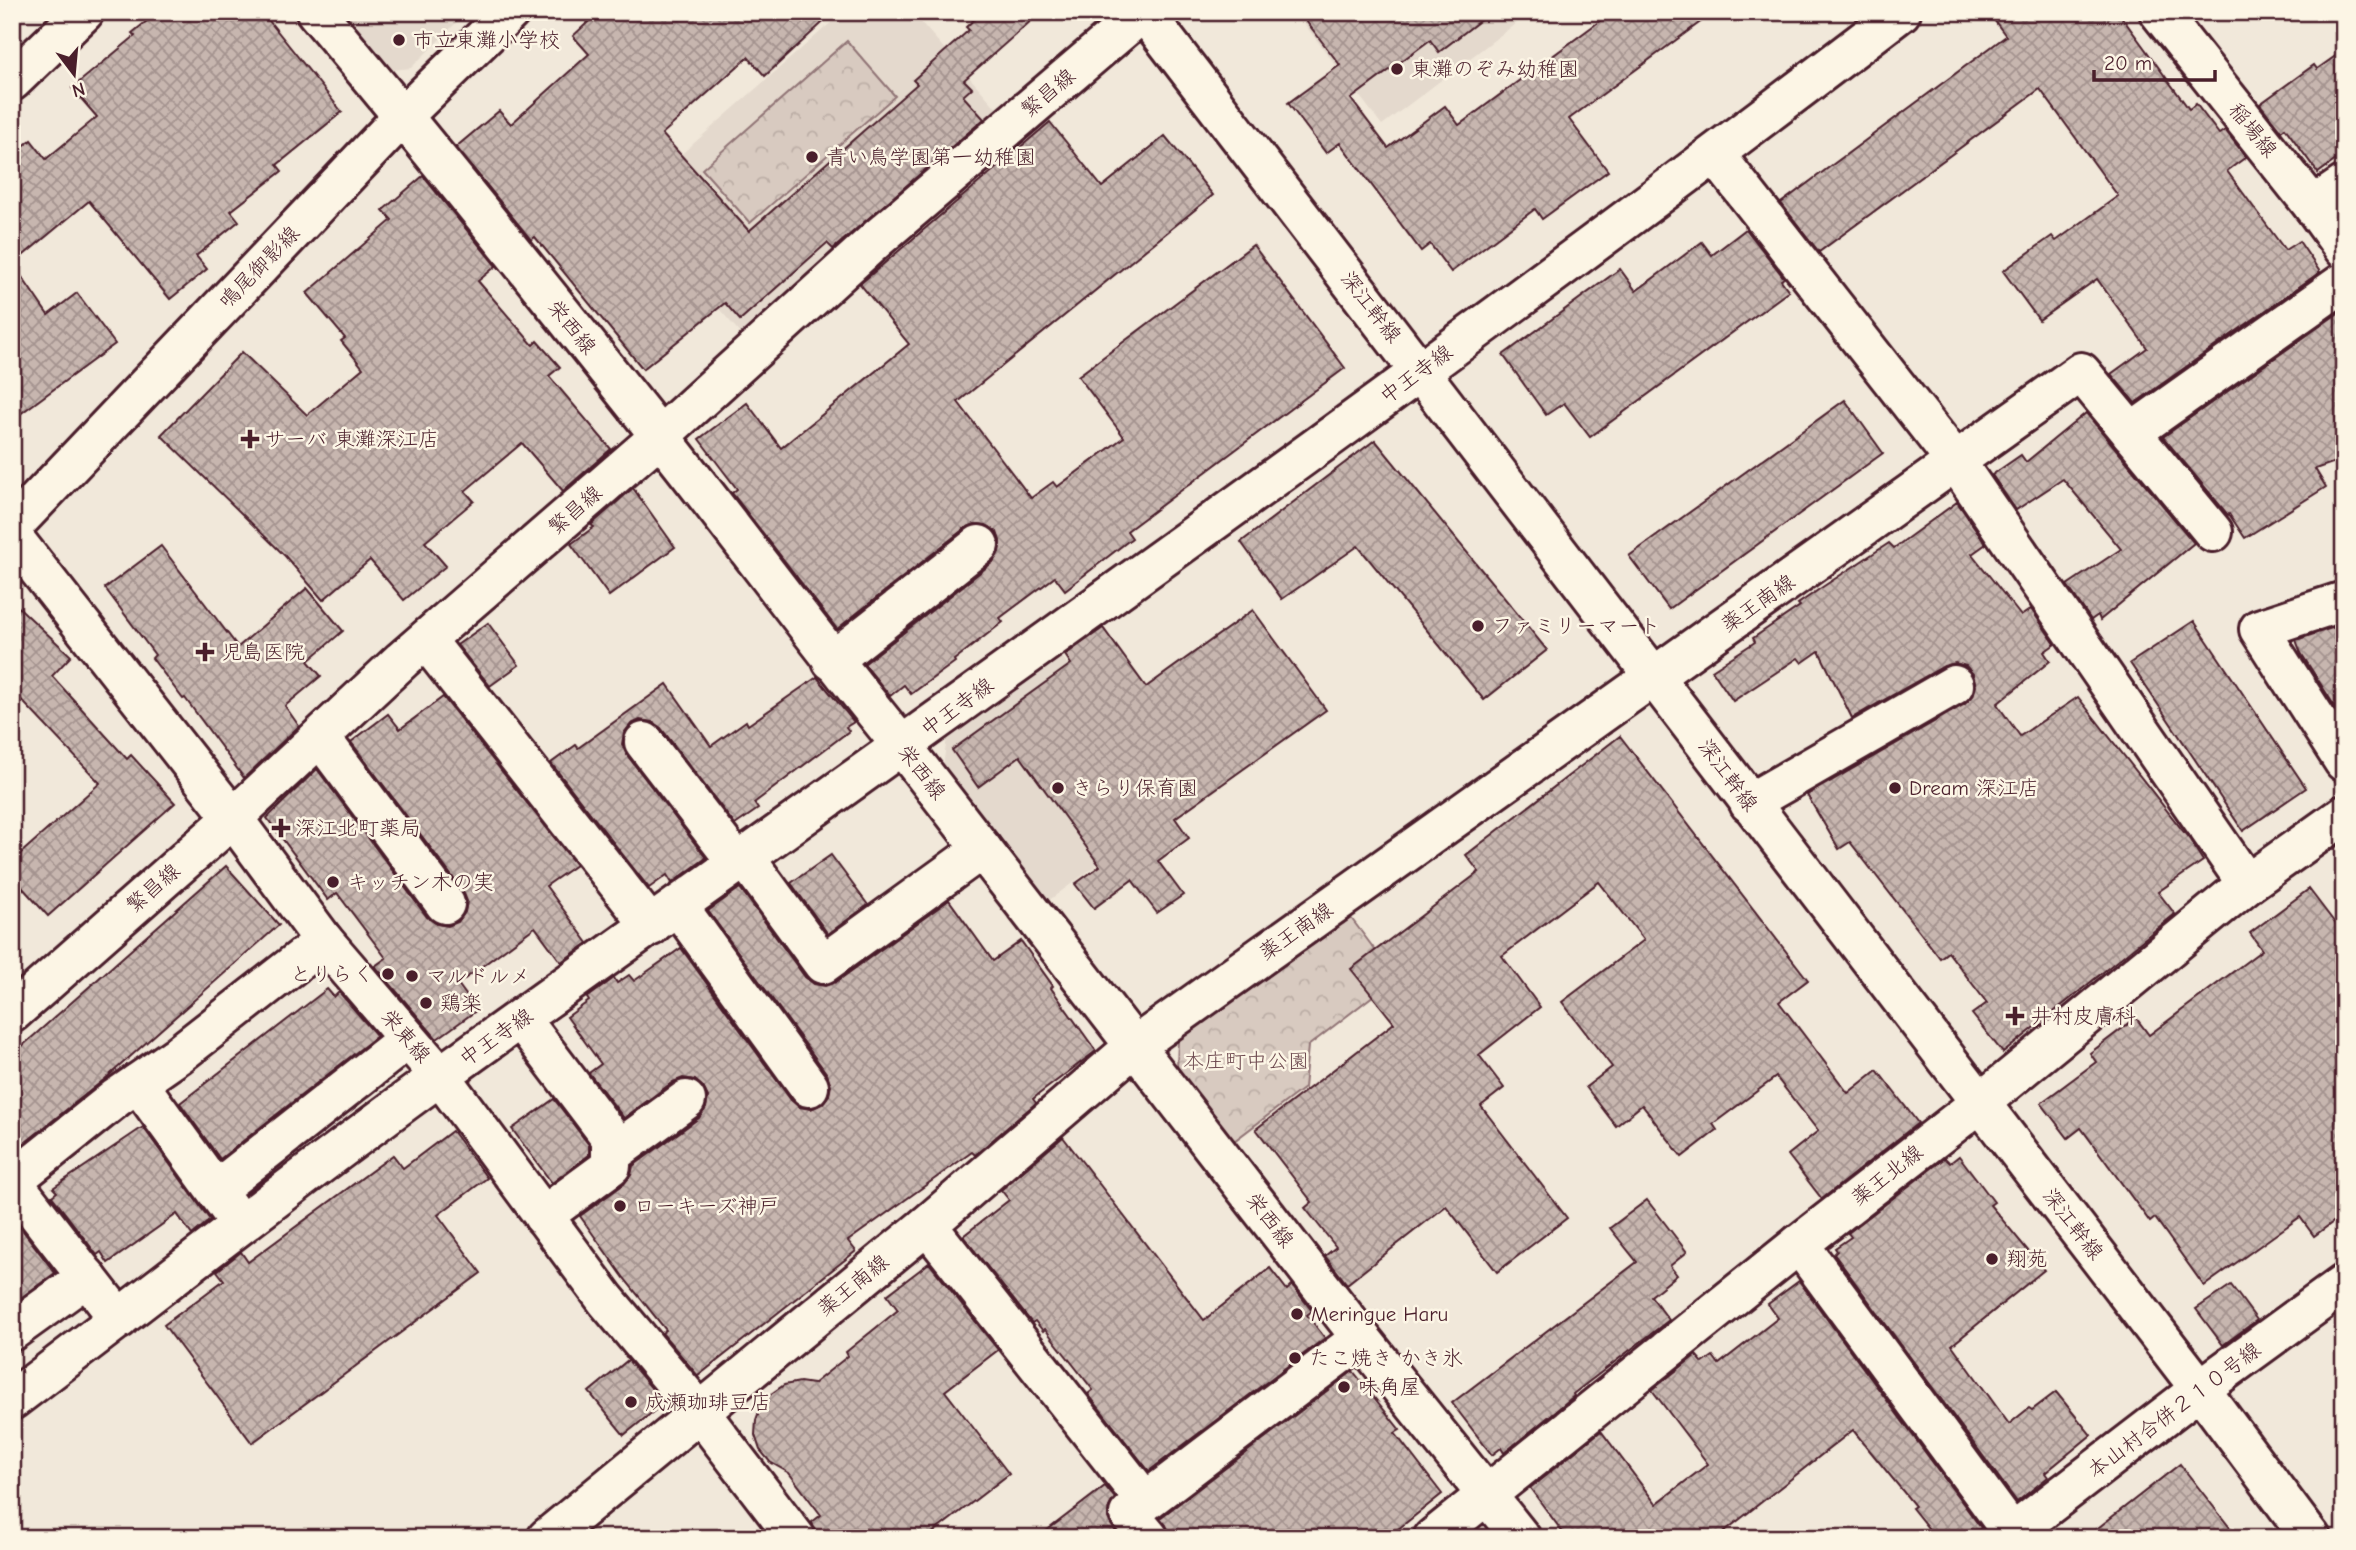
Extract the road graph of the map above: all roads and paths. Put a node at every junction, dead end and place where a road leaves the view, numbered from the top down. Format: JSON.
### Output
{"nodes":[{"id":1,"x":84,"y":12,"type":"edge"},
{"id":2,"x":316,"y":12,"type":"edge"},
{"id":3,"x":510,"y":12,"type":"edge"},
{"id":4,"x":1143,"y":12,"type":"edge"},
{"id":5,"x":1901,"y":12,"type":"edge"},
{"id":6,"x":2159,"y":12,"type":"edge"},
{"id":7,"x":12,"y":81,"type":"edge"},
{"id":8,"x":403,"y":116,"type":"junction"},
{"id":9,"x":1715,"y":155,"type":"junction"},
{"id":10,"x":2329,"y":196,"type":"edge"},
{"id":11,"x":2344,"y":249,"type":"edge"},
{"id":12,"x":2344,"y":282,"type":"edge"},
{"id":13,"x":1420,"y":371,"type":"junction"},
{"id":14,"x":2131,"y":433,"type":"junction"},
{"id":15,"x":660,"y":436,"type":"junction"},
{"id":16,"x":1956,"y":462,"type":"junction"},
{"id":17,"x":12,"y":527,"type":"edge"},
{"id":18,"x":2213,"y":532,"type":"dead end"},
{"id":19,"x":12,"y":536,"type":"edge"},
{"id":20,"x":979,"y":545,"type":"dead end"},
{"id":21,"x":2344,"y":601,"type":"edge"},
{"id":22,"x":426,"y":640,"type":"junction"},
{"id":23,"x":832,"y":661,"type":"junction"},
{"id":24,"x":1653,"y":677,"type":"junction"},
{"id":25,"x":1954,"y":685,"type":"dead end"},
{"id":26,"x":320,"y":737,"type":"junction"},
{"id":27,"x":644,"y":742,"type":"dead end"},
{"id":28,"x":903,"y":747,"type":"junction"},
{"id":29,"x":2344,"y":762,"type":"edge"},
{"id":30,"x":1749,"y":803,"type":"junction"},
{"id":31,"x":233,"y":818,"type":"junction"},
{"id":32,"x":2338,"y":830,"type":"edge"},
{"id":33,"x":982,"y":849,"type":"junction"},
{"id":34,"x":742,"y":861,"type":"junction"},
{"id":35,"x":2247,"y":884,"type":"junction"},
{"id":36,"x":445,"y":904,"type":"dead end"},
{"id":37,"x":664,"y":916,"type":"junction"},
{"id":38,"x":324,"y":941,"type":"junction"},
{"id":39,"x":12,"y":1013,"type":"edge"},
{"id":40,"x":522,"y":1018,"type":"junction"},
{"id":41,"x":408,"y":1039,"type":"junction"},
{"id":42,"x":1135,"y":1046,"type":"junction"},
{"id":43,"x":440,"y":1076,"type":"junction"},
{"id":44,"x":138,"y":1083,"type":"junction"},
{"id":45,"x":809,"y":1087,"type":"dead end"},
{"id":46,"x":686,"y":1100,"type":"dead end"},
{"id":47,"x":1980,"y":1103,"type":"junction"},
{"id":48,"x":612,"y":1154,"type":"junction"},
{"id":49,"x":12,"y":1181,"type":"edge"},
{"id":50,"x":216,"y":1190,"type":"junction"},
{"id":51,"x":543,"y":1216,"type":"junction"},
{"id":52,"x":926,"y":1225,"type":"junction"},
{"id":53,"x":242,"y":1226,"type":"junction"},
{"id":54,"x":1799,"y":1244,"type":"junction"},
{"id":55,"x":87,"y":1277,"type":"junction"},
{"id":56,"x":2344,"y":1284,"type":"edge"},
{"id":57,"x":120,"y":1319,"type":"junction"},
{"id":58,"x":12,"y":1331,"type":"edge"},
{"id":59,"x":1361,"y":1338,"type":"junction"},
{"id":60,"x":2200,"y":1389,"type":"junction"},
{"id":61,"x":12,"y":1400,"type":"edge"},
{"id":62,"x":699,"y":1411,"type":"junction"},
{"id":63,"x":1487,"y":1494,"type":"junction"},
{"id":64,"x":1147,"y":1519,"type":"edge"},
{"id":65,"x":2009,"y":1535,"type":"edge"},
{"id":66,"x":547,"y":1538,"type":"edge"},
{"id":67,"x":796,"y":1538,"type":"edge"},
{"id":68,"x":1433,"y":1538,"type":"edge"},
{"id":69,"x":1521,"y":1538,"type":"edge"},
{"id":70,"x":2311,"y":1538,"type":"edge"}],
"edges":[{"from":1,"to":7,"type":"street"},
{"from":2,"to":8,"type":"street","name":"栄西線"},
{"from":3,"to":8,"type":"street","name":"鳴尾御影線"},
{"from":4,"to":13,"type":"street","name":"深江幹線"},
{"from":4,"to":15,"type":"street","name":"繁昌線"},
{"from":5,"to":9,"type":"street","name":"中王寺線"},
{"from":6,"to":10,"type":"street","name":"稲場線"},
{"from":8,"to":15,"type":"street","name":"栄西線"},
{"from":8,"to":17,"type":"street","name":"鳴尾御影線"},
{"from":9,"to":13,"type":"street","name":"中王寺線"},
{"from":9,"to":16,"type":"street"},
{"from":10,"to":11,"type":"street","name":"稲場線"},
{"from":12,"to":14,"type":"street"},
{"from":13,"to":24,"type":"street","name":"深江幹線"},
{"from":13,"to":28,"type":"street","name":"中王寺線"},
{"from":14,"to":16,"type":"street","name":"薬王南線"},
{"from":14,"to":18,"type":"street"},
{"from":15,"to":22,"type":"street","name":"繁昌線"},
{"from":15,"to":23,"type":"street","name":"栄西線"},
{"from":16,"to":24,"type":"street","name":"薬王南線"},
{"from":16,"to":35,"type":"street"},
{"from":19,"to":31,"type":"street","name":"栄東線"},
{"from":20,"to":23,"type":"street"},
{"from":21,"to":29,"type":"street"},
{"from":22,"to":26,"type":"street","name":"繁昌線"},
{"from":22,"to":37,"type":"street"},
{"from":23,"to":28,"type":"street","name":"栄西線"},
{"from":24,"to":30,"type":"street","name":"深江幹線"},
{"from":24,"to":42,"type":"street","name":"薬王南線"},
{"from":25,"to":30,"type":"street"},
{"from":26,"to":31,"type":"street","name":"繁昌線"},
{"from":26,"to":36,"type":"street"},
{"from":27,"to":34,"type":"street"},
{"from":28,"to":33,"type":"street","name":"栄西線"},
{"from":28,"to":34,"type":"street","name":"中王寺線"},
{"from":30,"to":47,"type":"street","name":"深江幹線"},
{"from":31,"to":38,"type":"street","name":"栄東線"},
{"from":31,"to":39,"type":"street","name":"繁昌線"},
{"from":32,"to":35,"type":"street","name":"薬王北線"},
{"from":33,"to":34,"type":"street"},
{"from":33,"to":42,"type":"street","name":"栄西線"},
{"from":34,"to":37,"type":"street","name":"中王寺線"},
{"from":35,"to":47,"type":"street","name":"薬王北線"},
{"from":37,"to":40,"type":"street","name":"中王寺線"},
{"from":37,"to":45,"type":"street"},
{"from":38,"to":41,"type":"street","name":"栄東線"},
{"from":38,"to":44,"type":"street"},
{"from":40,"to":43,"type":"street","name":"中王寺線"},
{"from":40,"to":48,"type":"street"},
{"from":41,"to":43,"type":"street","name":"栄東線"},
{"from":41,"to":50,"type":"street"},
{"from":42,"to":52,"type":"street","name":"薬王南線"},
{"from":42,"to":59,"type":"street","name":"栄西線"},
{"from":43,"to":51,"type":"street","name":"栄東線"},
{"from":43,"to":53,"type":"street","name":"中王寺線"},
{"from":44,"to":49,"type":"street"},
{"from":44,"to":50,"type":"street"},
{"from":46,"to":48,"type":"street"},
{"from":47,"to":54,"type":"street","name":"薬王北線"},
{"from":47,"to":60,"type":"street","name":"深江幹線"},
{"from":48,"to":51,"type":"street"},
{"from":49,"to":55,"type":"street"},
{"from":50,"to":53,"type":"street"},
{"from":51,"to":62,"type":"street","name":"栄東線"},
{"from":52,"to":62,"type":"street","name":"薬王南線"},
{"from":52,"to":64,"type":"street"},
{"from":53,"to":57,"type":"street","name":"中王寺線"},
{"from":54,"to":63,"type":"street","name":"薬王北線"},
{"from":54,"to":65,"type":"street"},
{"from":55,"to":57,"type":"street"},
{"from":55,"to":58,"type":"street"},
{"from":56,"to":60,"type":"street","name":"本山村合併２１０号線"},
{"from":57,"to":61,"type":"street","name":"中王寺線"},
{"from":59,"to":63,"type":"street","name":"栄西線"},
{"from":59,"to":64,"type":"street"},
{"from":60,"to":65,"type":"street","name":"本山村合併２１０号線"},
{"from":60,"to":70,"type":"street","name":"深江幹線"},
{"from":62,"to":66,"type":"street","name":"薬王南線"},
{"from":62,"to":67,"type":"street","name":"栄東線"},
{"from":63,"to":68,"type":"street","name":"薬王北線"},
{"from":63,"to":69,"type":"street","name":"栄西線"}]}
